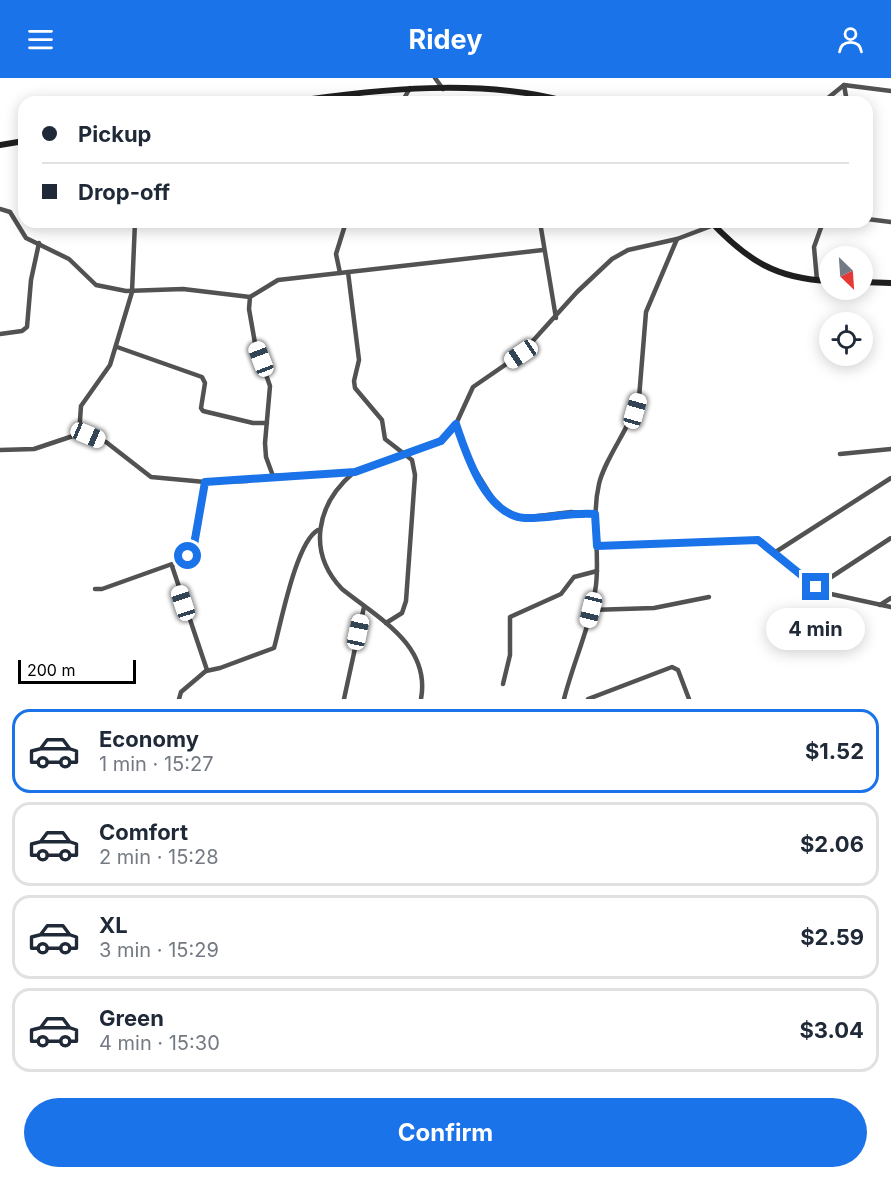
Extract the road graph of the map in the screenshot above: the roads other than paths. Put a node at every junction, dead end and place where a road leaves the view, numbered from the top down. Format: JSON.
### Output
{"nodes":[{"id":1,"x":435,"y":78,"type":"edge"},
{"id":2,"x":844,"y":86,"type":"junction"},
{"id":3,"x":410,"y":88,"type":"junction"},
{"id":4,"x":443,"y":89,"type":"junction"},
{"id":5,"x":891,"y":91,"type":"edge"},
{"id":6,"x":341,"y":96,"type":"edge"},
{"id":7,"x":405,"y":96,"type":"edge"},
{"id":8,"x":541,"y":96,"type":"edge"},
{"id":9,"x":831,"y":96,"type":"edge"},
{"id":10,"x":846,"y":96,"type":"edge"},
{"id":11,"x":18,"y":142,"type":"edge"},
{"id":12,"x":0,"y":145,"type":"edge"},
{"id":13,"x":0,"y":209,"type":"edge"},
{"id":14,"x":873,"y":220,"type":"edge"},
{"id":15,"x":891,"y":222,"type":"edge"},
{"id":16,"x":18,"y":225,"type":"edge"},
{"id":17,"x":20,"y":228,"type":"edge"},
{"id":18,"x":135,"y":228,"type":"edge"},
{"id":19,"x":344,"y":228,"type":"edge"},
{"id":20,"x":541,"y":228,"type":"edge"},
{"id":21,"x":703,"y":228,"type":"edge"},
{"id":22,"x":717,"y":228,"type":"edge"},
{"id":23,"x":821,"y":228,"type":"edge"},
{"id":24,"x":677,"y":239,"type":"junction"},
{"id":25,"x":39,"y":243,"type":"junction"},
{"id":26,"x":543,"y":250,"type":"junction"},
{"id":27,"x":348,"y":272,"type":"junction"},
{"id":28,"x":340,"y":273,"type":"junction"},
{"id":29,"x":817,"y":280,"type":"joint"},
{"id":30,"x":873,"y":282,"type":"edge"},
{"id":31,"x":891,"y":283,"type":"edge"},
{"id":32,"x":132,"y":292,"type":"junction"},
{"id":33,"x":250,"y":297,"type":"junction"},
{"id":34,"x":556,"y":318,"type":"junction"},
{"id":35,"x":0,"y":334,"type":"edge"},
{"id":36,"x":117,"y":347,"type":"junction"},
{"id":37,"x":267,"y":423,"type":"junction"},
{"id":38,"x":456,"y":424,"type":"junction"},
{"id":39,"x":79,"y":434,"type":"junction"},
{"id":40,"x":891,"y":449,"type":"edge"},
{"id":41,"x":0,"y":450,"type":"edge"},
{"id":42,"x":404,"y":453,"type":"junction"},
{"id":43,"x":840,"y":454,"type":"dead end"},
{"id":44,"x":355,"y":472,"type":"junction"},
{"id":45,"x":273,"y":476,"type":"junction"},
{"id":46,"x":891,"y":478,"type":"edge"},
{"id":47,"x":205,"y":482,"type":"junction"},
{"id":48,"x":595,"y":514,"type":"junction"},
{"id":49,"x":318,"y":530,"type":"junction"},
{"id":50,"x":891,"y":538,"type":"edge"},
{"id":51,"x":597,"y":546,"type":"junction"},
{"id":52,"x":774,"y":553,"type":"junction"},
{"id":53,"x":172,"y":564,"type":"junction"},
{"id":54,"x":597,"y":571,"type":"junction"},
{"id":55,"x":816,"y":587,"type":"junction"},
{"id":56,"x":94,"y":589,"type":"dead end"},
{"id":57,"x":708,"y":597,"type":"dead end"},
{"id":58,"x":891,"y":598,"type":"edge"},
{"id":59,"x":880,"y":605,"type":"junction"},
{"id":60,"x":364,"y":607,"type":"junction"},
{"id":61,"x":891,"y":607,"type":"edge"},
{"id":62,"x":591,"y":610,"type":"junction"},
{"id":63,"x":386,"y":623,"type":"junction"},
{"id":64,"x":206,"y":671,"type":"junction"},
{"id":65,"x":503,"y":684,"type":"dead end"},
{"id":66,"x":179,"y":699,"type":"edge"},
{"id":67,"x":344,"y":699,"type":"edge"},
{"id":68,"x":421,"y":699,"type":"edge"},
{"id":69,"x":564,"y":699,"type":"edge"},
{"id":70,"x":588,"y":699,"type":"edge"},
{"id":71,"x":689,"y":699,"type":"edge"}],
"edges":[{"from":1,"to":4,"type":"street"},
{"from":2,"to":5,"type":"street"},
{"from":2,"to":9,"type":"street"},
{"from":2,"to":10,"type":"street"},
{"from":3,"to":4,"type":"main road"},
{"from":3,"to":6,"type":"main road"},
{"from":3,"to":7,"type":"street"},
{"from":4,"to":8,"type":"main road"},
{"from":11,"to":12,"type":"main road"},
{"from":13,"to":16,"type":"street"},
{"from":14,"to":15,"type":"street"},
{"from":17,"to":25,"type":"street"},
{"from":18,"to":32,"type":"street"},
{"from":19,"to":28,"type":"street"},
{"from":20,"to":26,"type":"street"},
{"from":21,"to":24,"type":"street"},
{"from":22,"to":29,"type":"main road"},
{"from":23,"to":29,"type":"street"},
{"from":24,"to":34,"type":"street"},
{"from":24,"to":48,"type":"street"},
{"from":25,"to":32,"type":"street"},
{"from":25,"to":35,"type":"street"},
{"from":26,"to":27,"type":"street"},
{"from":26,"to":34,"type":"street"},
{"from":27,"to":28,"type":"street"},
{"from":27,"to":42,"type":"street"},
{"from":28,"to":33,"type":"street"},
{"from":30,"to":31,"type":"main road"},
{"from":32,"to":33,"type":"street"},
{"from":32,"to":36,"type":"street"},
{"from":33,"to":37,"type":"street"},
{"from":34,"to":38,"type":"street"},
{"from":36,"to":37,"type":"street"},
{"from":36,"to":39,"type":"street"},
{"from":37,"to":45,"type":"street"},
{"from":38,"to":42,"type":"street"},
{"from":38,"to":48,"type":"street"},
{"from":39,"to":41,"type":"street"},
{"from":39,"to":47,"type":"street"},
{"from":40,"to":43,"type":"street"},
{"from":42,"to":44,"type":"street"},
{"from":42,"to":63,"type":"street"},
{"from":44,"to":45,"type":"street"},
{"from":44,"to":49,"type":"street"},
{"from":45,"to":47,"type":"street"},
{"from":46,"to":52,"type":"street"},
{"from":47,"to":53,"type":"street"},
{"from":48,"to":51,"type":"street"},
{"from":49,"to":60,"type":"street"},
{"from":49,"to":64,"type":"street"},
{"from":50,"to":55,"type":"street"},
{"from":51,"to":52,"type":"street"},
{"from":51,"to":54,"type":"street"},
{"from":52,"to":55,"type":"street"},
{"from":53,"to":56,"type":"street"},
{"from":53,"to":64,"type":"street"},
{"from":54,"to":62,"type":"street"},
{"from":54,"to":65,"type":"street"},
{"from":55,"to":59,"type":"street"},
{"from":57,"to":62,"type":"street"},
{"from":58,"to":59,"type":"street"},
{"from":59,"to":61,"type":"street"},
{"from":60,"to":63,"type":"street"},
{"from":60,"to":67,"type":"street"},
{"from":62,"to":69,"type":"street"},
{"from":63,"to":68,"type":"street"},
{"from":64,"to":66,"type":"street"},
{"from":70,"to":71,"type":"street"}]}
